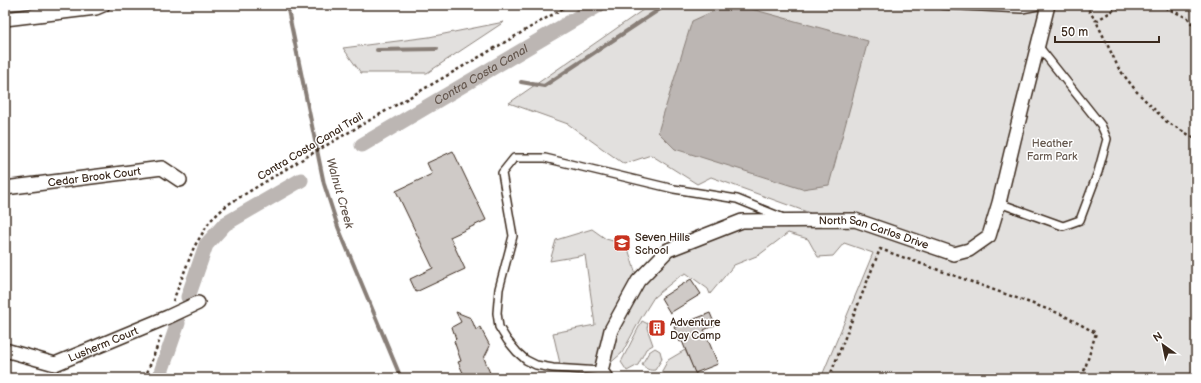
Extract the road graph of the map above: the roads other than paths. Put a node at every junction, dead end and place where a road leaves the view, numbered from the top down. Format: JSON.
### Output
{"nodes":[{"id":1,"x":103,"y":5,"type":"edge"},
{"id":2,"x":942,"y":5,"type":"edge"},
{"id":3,"x":1043,"y":5,"type":"edge"},
{"id":4,"x":1048,"y":5,"type":"edge"},
{"id":5,"x":5,"y":19,"type":"edge"},
{"id":6,"x":1039,"y":47,"type":"junction"},
{"id":7,"x":180,"y":180,"type":"dead end"},
{"id":8,"x":5,"y":188,"type":"edge"},
{"id":9,"x":999,"y":203,"type":"junction"},
{"id":10,"x":788,"y":221,"type":"junction"},
{"id":11,"x":198,"y":303,"type":"dead end"},
{"id":12,"x":5,"y":350,"type":"edge"},
{"id":13,"x":604,"y":375,"type":"edge"}],
"edges":[{"from":1,"to":5,"type":"street"},
{"from":2,"to":3,"type":"lane"},
{"from":4,"to":6,"type":"street","name":"North San Carlos Drive"},
{"from":6,"to":9,"type":"street","name":"North San Carlos Drive"},
{"from":6,"to":9,"type":"lane"},
{"from":7,"to":8,"type":"street","name":"Cedar Brook Court"},
{"from":9,"to":10,"type":"street","name":"North San Carlos Drive"},
{"from":10,"to":13,"type":"street","name":"North San Carlos Drive"},
{"from":10,"to":13,"type":"lane"},
{"from":11,"to":12,"type":"street","name":"Lusherm Court"}]}
